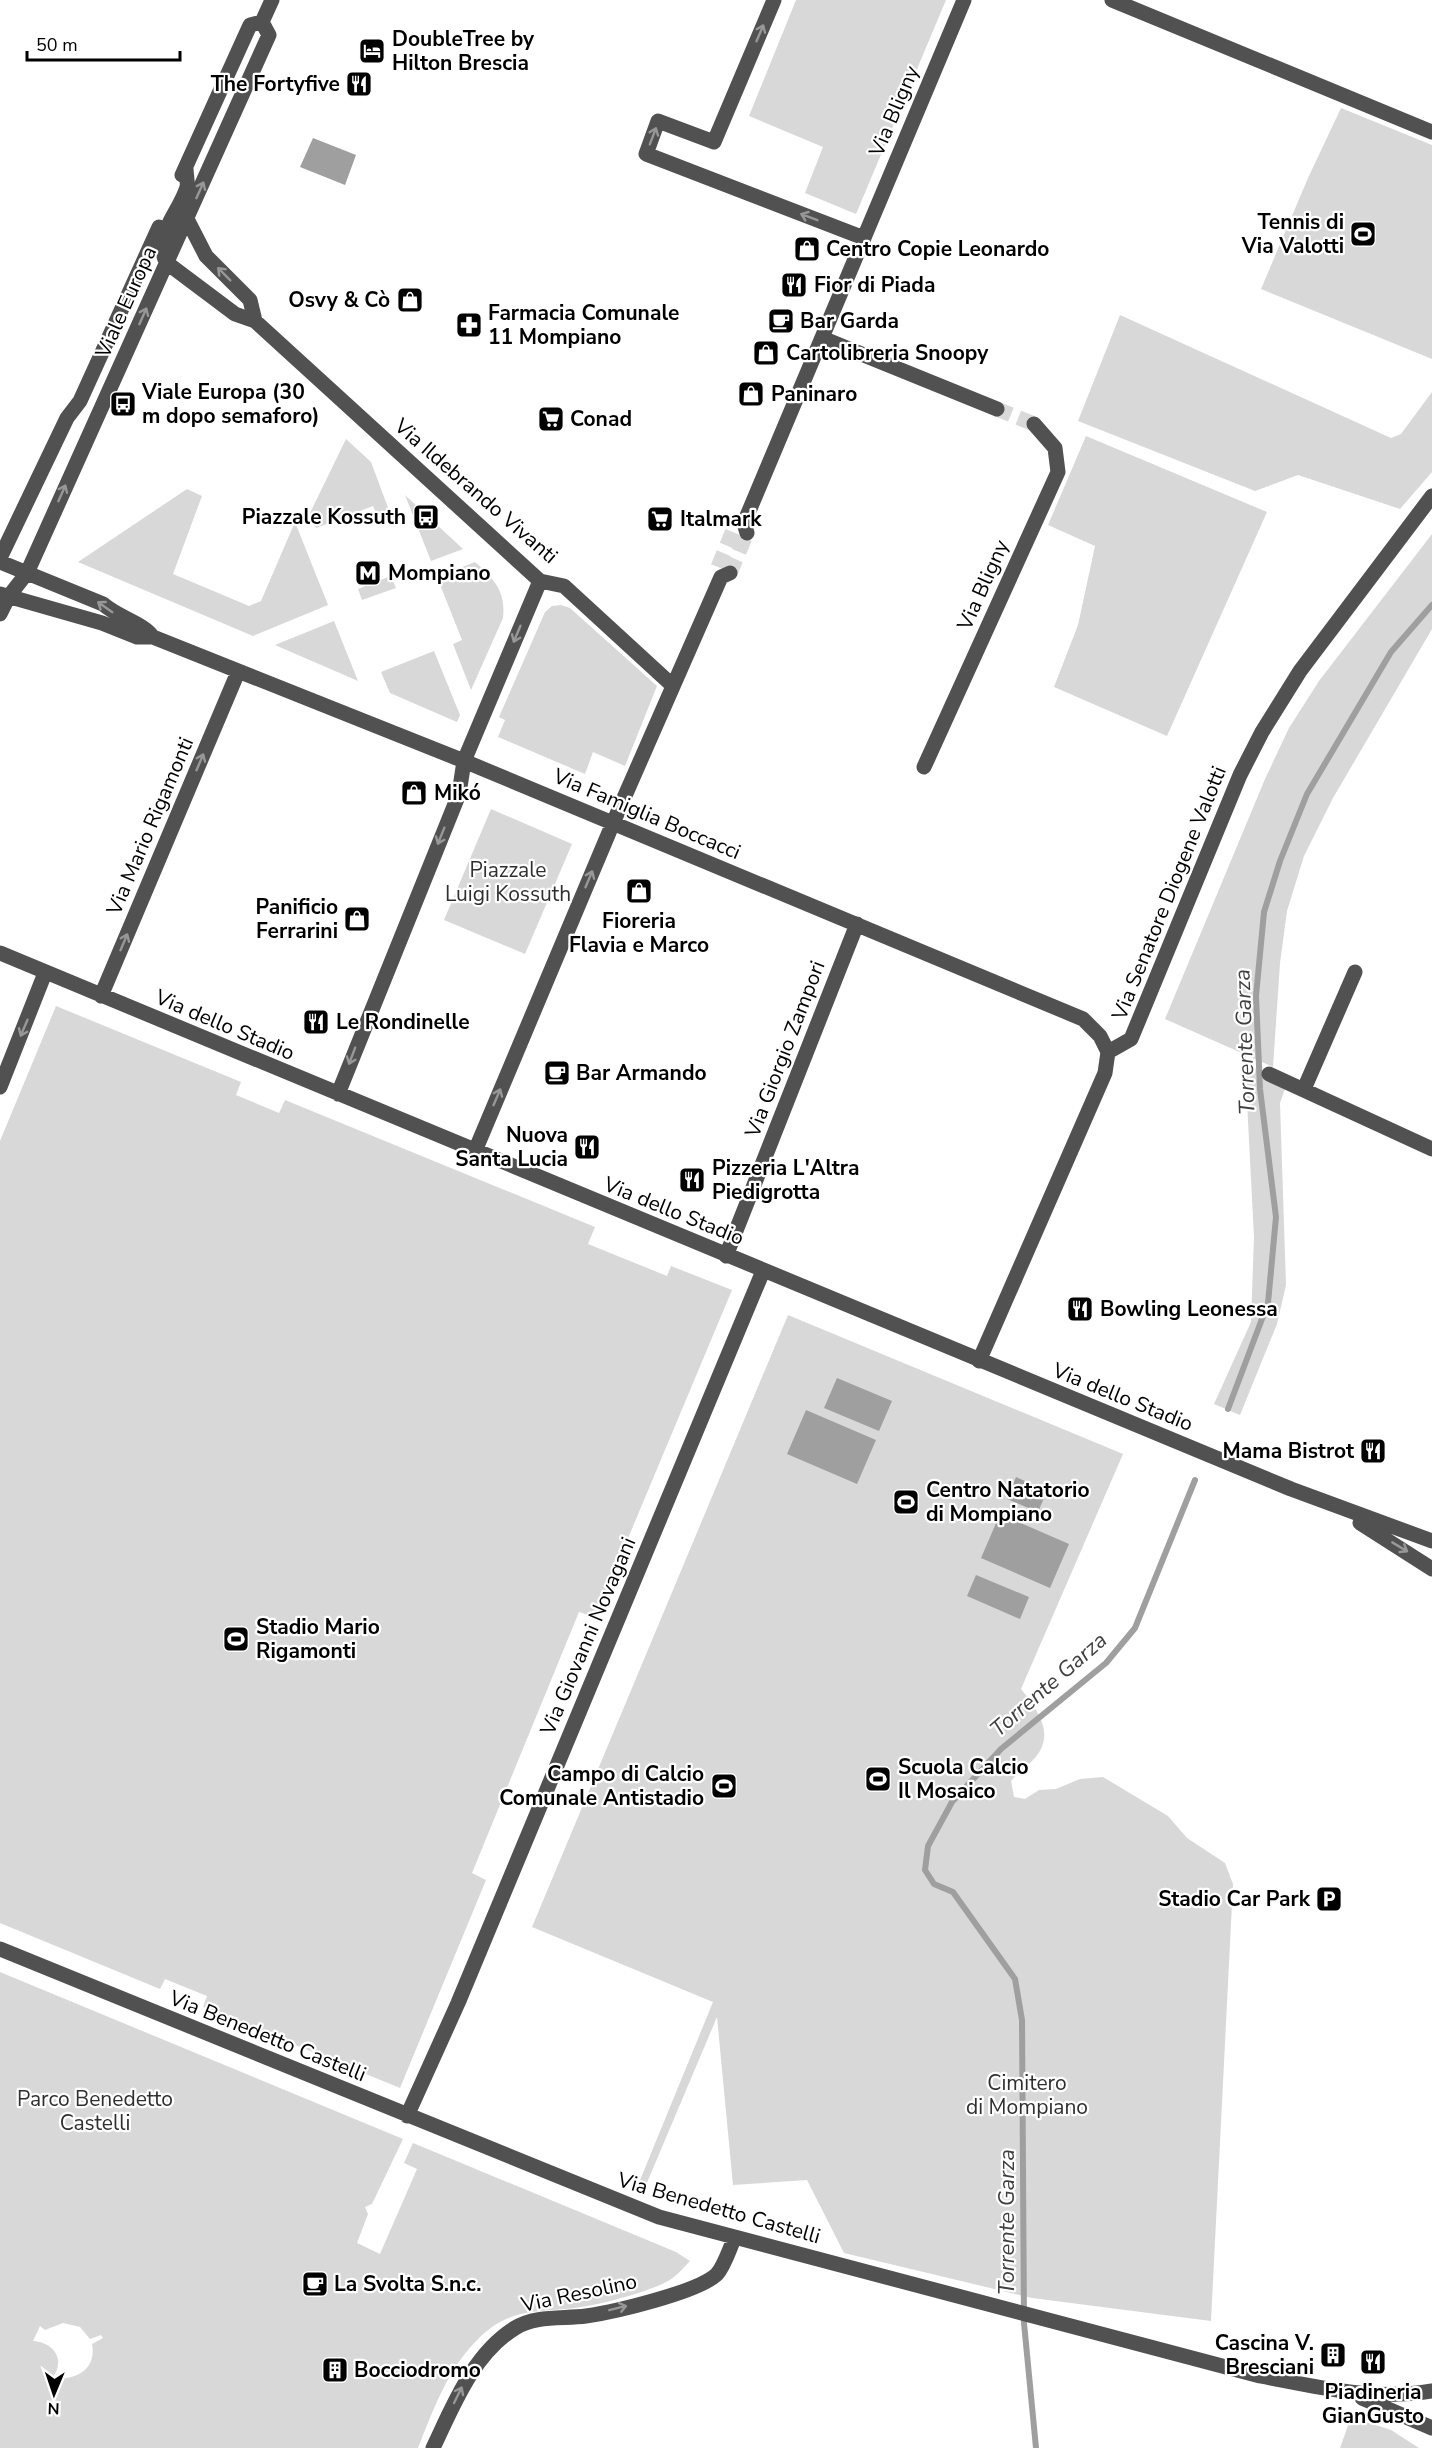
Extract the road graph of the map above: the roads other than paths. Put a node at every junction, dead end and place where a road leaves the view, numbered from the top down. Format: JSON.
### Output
{"nodes":[{"id":1,"x":774,"y":0,"type":"edge"},
{"id":2,"x":964,"y":0,"type":"edge"},
{"id":3,"x":1112,"y":0,"type":"edge"},
{"id":4,"x":271,"y":1,"type":"edge"},
{"id":5,"x":262,"y":22,"type":"junction"},
{"id":6,"x":1432,"y":132,"type":"edge"},
{"id":7,"x":186,"y":168,"type":"junction"},
{"id":8,"x":187,"y":219,"type":"junction"},
{"id":9,"x":864,"y":237,"type":"junction"},
{"id":10,"x":167,"y":263,"type":"junction"},
{"id":11,"x":255,"y":321,"type":"junction"},
{"id":12,"x":822,"y":338,"type":"junction"},
{"id":13,"x":997,"y":409,"type":"tunnel mouth"},
{"id":14,"x":1034,"y":424,"type":"tunnel mouth"},
{"id":15,"x":1432,"y":496,"type":"edge"},
{"id":16,"x":742,"y":528,"type":"tunnel mouth"},
{"id":17,"x":0,"y":560,"type":"edge"},
{"id":18,"x":723,"y":572,"type":"tunnel mouth"},
{"id":19,"x":27,"y":573,"type":"junction"},
{"id":20,"x":540,"y":580,"type":"junction"},
{"id":21,"x":4,"y":595,"type":"edge"},
{"id":22,"x":0,"y":614,"type":"edge"},
{"id":23,"x":153,"y":637,"type":"junction"},
{"id":24,"x":238,"y":672,"type":"junction"},
{"id":25,"x":673,"y":687,"type":"junction"},
{"id":26,"x":464,"y":761,"type":"junction"},
{"id":27,"x":924,"y":767,"type":"dead end"},
{"id":28,"x":613,"y":823,"type":"junction"},
{"id":29,"x":856,"y":924,"type":"junction"},
{"id":30,"x":0,"y":953,"type":"edge"},
{"id":31,"x":1355,"y":972,"type":"dead end"},
{"id":32,"x":45,"y":973,"type":"junction"},
{"id":33,"x":101,"y":996,"type":"junction"},
{"id":34,"x":1108,"y":1052,"type":"junction"},
{"id":35,"x":1269,"y":1074,"type":"dead end"},
{"id":36,"x":0,"y":1087,"type":"edge"},
{"id":37,"x":1304,"y":1089,"type":"junction"},
{"id":38,"x":338,"y":1094,"type":"junction"},
{"id":39,"x":1432,"y":1149,"type":"edge"},
{"id":40,"x":475,"y":1151,"type":"junction"},
{"id":41,"x":726,"y":1256,"type":"junction"},
{"id":42,"x":763,"y":1271,"type":"junction"},
{"id":43,"x":979,"y":1361,"type":"junction"},
{"id":44,"x":1332,"y":1506,"type":"junction"},
{"id":45,"x":1432,"y":1541,"type":"edge"},
{"id":46,"x":1432,"y":1569,"type":"edge"},
{"id":47,"x":0,"y":1949,"type":"edge"},
{"id":48,"x":407,"y":2116,"type":"junction"},
{"id":49,"x":735,"y":2237,"type":"junction"},
{"id":50,"x":1432,"y":2391,"type":"edge"},
{"id":51,"x":1351,"y":2394,"type":"junction"},
{"id":52,"x":1432,"y":2428,"type":"edge"},
{"id":53,"x":433,"y":2448,"type":"edge"}],
"edges":[{"from":9,"to":1,"type":"street","one_way":true},
{"from":2,"to":9,"type":"street","name":"Via Bligny"},
{"from":3,"to":6,"type":"street"},
{"from":4,"to":5,"type":"street","name":"Viale Europa"},
{"from":5,"to":7,"type":"street","name":"Viale Europa"},
{"from":8,"to":5,"type":"street","name":"Viale Europa","one_way":true},
{"from":7,"to":10,"type":"street"},
{"from":7,"to":17,"type":"street","name":"Viale Europa"},
{"from":8,"to":10,"type":"street","name":"Viale Europa"},
{"from":11,"to":8,"type":"street","name":"Via Ildebrando Vivanti","one_way":true},
{"from":9,"to":12,"type":"street","name":"Via Bligny"},
{"from":10,"to":11,"type":"street","name":"Via Ildebrando Vivanti"},
{"from":19,"to":10,"type":"street","name":"Viale Europa","one_way":true},
{"from":11,"to":20,"type":"street","name":"Via Ildebrando Vivanti"},
{"from":12,"to":13,"type":"street"},
{"from":12,"to":16,"type":"street","name":"Via Bligny"},
{"from":14,"to":27,"type":"street","name":"Via Bligny"},
{"from":15,"to":34,"type":"street","name":"Via Senatore Diogene Valotti"},
{"from":17,"to":19,"type":"street","name":"Via Famiglia Boccacci"},
{"from":18,"to":25,"type":"street"},
{"from":19,"to":21,"type":"street","name":"Viale Europa"},
{"from":23,"to":19,"type":"street","name":"Via Famiglia Boccacci","one_way":true},
{"from":20,"to":25,"type":"street","name":"Via Ildebrando Vivanti"},
{"from":20,"to":26,"type":"street","one_way":true},
{"from":21,"to":22,"type":"street","name":"Viale Europa"},
{"from":21,"to":23,"type":"street","name":"Via Famiglia Boccacci"},
{"from":23,"to":24,"type":"street","name":"Via Famiglia Boccacci"},
{"from":24,"to":26,"type":"street","name":"Via Famiglia Boccacci"},
{"from":33,"to":24,"type":"street","name":"Via Mario Rigamonti","one_way":true},
{"from":25,"to":28,"type":"street"},
{"from":26,"to":28,"type":"street","name":"Via Famiglia Boccacci"},
{"from":26,"to":38,"type":"street","one_way":true},
{"from":28,"to":29,"type":"street","name":"Via Famiglia Boccacci"},
{"from":40,"to":28,"type":"street","one_way":true},
{"from":29,"to":34,"type":"street","name":"Via Famiglia Boccacci"},
{"from":29,"to":41,"type":"street","name":"Via Giorgio Zampori"},
{"from":30,"to":32,"type":"street","name":"Via dello Stadio"},
{"from":31,"to":37,"type":"street"},
{"from":32,"to":33,"type":"street","name":"Via dello Stadio"},
{"from":32,"to":36,"type":"street","one_way":true},
{"from":33,"to":38,"type":"street","name":"Via dello Stadio"},
{"from":34,"to":43,"type":"street"},
{"from":35,"to":37,"type":"street"},
{"from":37,"to":39,"type":"street"},
{"from":38,"to":40,"type":"street","name":"Via dello Stadio"},
{"from":40,"to":41,"type":"street","name":"Via dello Stadio"},
{"from":41,"to":42,"type":"street","name":"Via dello Stadio"},
{"from":42,"to":43,"type":"street","name":"Via dello Stadio"},
{"from":42,"to":48,"type":"street","name":"Via Giovanni Novagani"},
{"from":43,"to":44,"type":"street","name":"Via dello Stadio"},
{"from":44,"to":45,"type":"street","name":"Via dello Stadio"},
{"from":44,"to":46,"type":"street","name":"Via dello Stadio","one_way":true},
{"from":47,"to":48,"type":"street","name":"Via Benedetto Castelli"},
{"from":48,"to":49,"type":"street","name":"Via Benedetto Castelli"},
{"from":49,"to":51,"type":"street","name":"Via Benedetto Castelli"},
{"from":53,"to":49,"type":"street","name":"Via Resolino","one_way":true},
{"from":50,"to":51,"type":"street","name":"Via Benedetto Castelli"},
{"from":51,"to":52,"type":"street","name":"Via Benedetto Castelli"}]}
